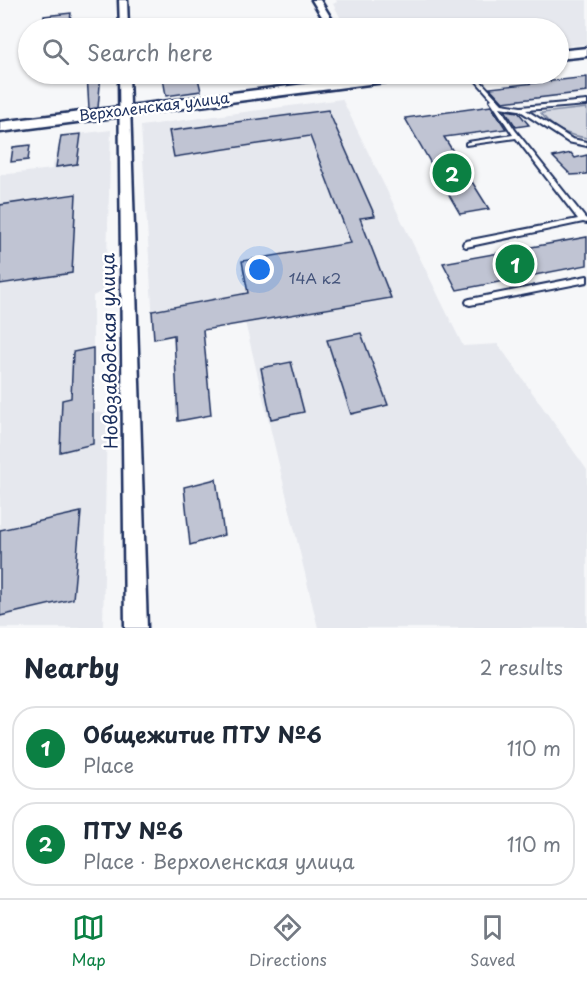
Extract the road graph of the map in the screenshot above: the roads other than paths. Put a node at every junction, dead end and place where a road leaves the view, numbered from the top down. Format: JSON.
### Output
{"nodes":[{"id":1,"x":123,"y":0,"type":"edge"},
{"id":2,"x":316,"y":0,"type":"edge"},
{"id":3,"x":124,"y":18,"type":"edge"},
{"id":4,"x":327,"y":18,"type":"edge"},
{"id":5,"x":587,"y":51,"type":"edge"},
{"id":6,"x":569,"y":53,"type":"edge"},
{"id":7,"x":124,"y":84,"type":"edge"},
{"id":8,"x":313,"y":84,"type":"edge"},
{"id":9,"x":480,"y":84,"type":"edge"},
{"id":10,"x":493,"y":100,"type":"junction"},
{"id":11,"x":587,"y":103,"type":"edge"},
{"id":12,"x":521,"y":109,"type":"junction"},
{"id":13,"x":124,"y":111,"type":"junction"},
{"id":14,"x":0,"y":127,"type":"edge"},
{"id":15,"x":517,"y":136,"type":"junction"},
{"id":16,"x":468,"y":144,"type":"dead end"},
{"id":17,"x":587,"y":144,"type":"edge"},
{"id":18,"x":585,"y":220,"type":"edge"},
{"id":19,"x":466,"y":244,"type":"dead end"},
{"id":20,"x":587,"y":279,"type":"edge"},
{"id":21,"x":470,"y":302,"type":"dead end"},
{"id":22,"x":136,"y":628,"type":"edge"}],
"edges":[{"from":1,"to":3,"type":"street"},
{"from":2,"to":4,"type":"street"},
{"from":5,"to":6,"type":"main road"},
{"from":7,"to":13,"type":"street","name":"Новозаводская улица"},
{"from":8,"to":13,"type":"main road","name":"Верхоленская улица"},
{"from":9,"to":10,"type":"lane"},
{"from":10,"to":12,"type":"lane"},
{"from":10,"to":15,"type":"lane"},
{"from":11,"to":12,"type":"lane"},
{"from":12,"to":17,"type":"lane"},
{"from":13,"to":14,"type":"main road","name":"Верхоленская улица"},
{"from":13,"to":22,"type":"street","name":"Новозаводская улица"},
{"from":15,"to":16,"type":"lane"},
{"from":15,"to":18,"type":"lane"},
{"from":18,"to":19,"type":"lane"},
{"from":20,"to":21,"type":"lane"}]}
